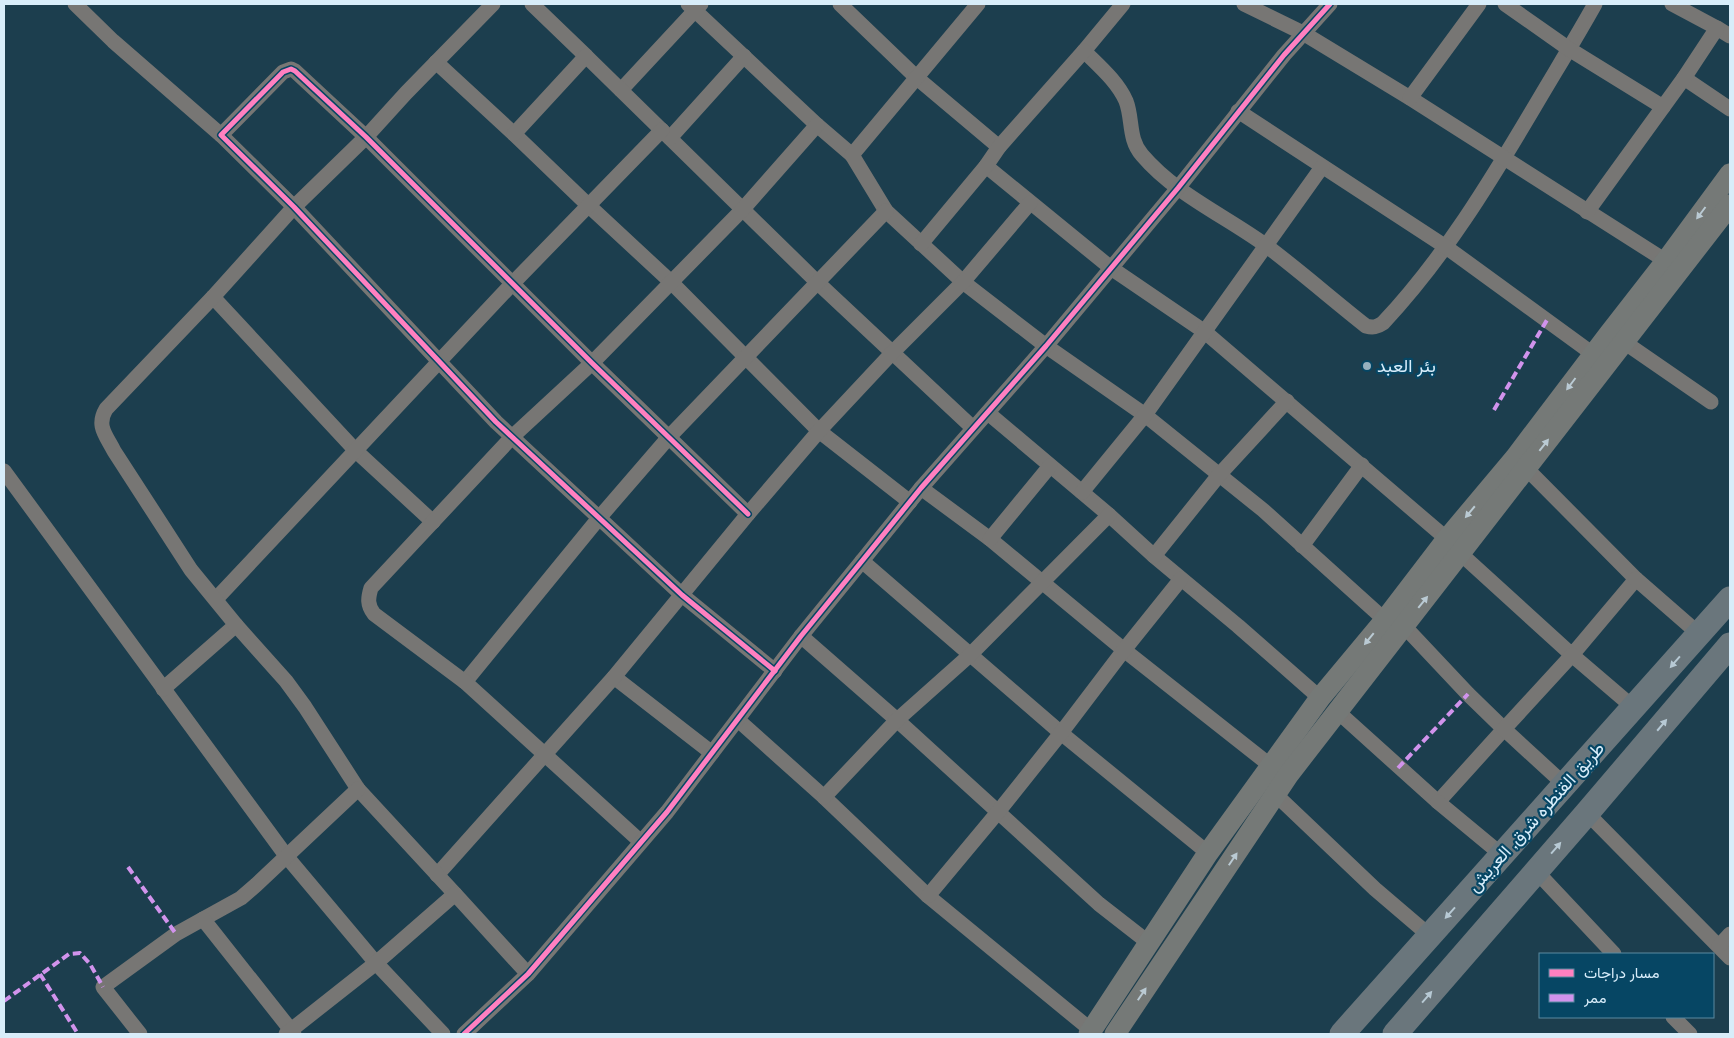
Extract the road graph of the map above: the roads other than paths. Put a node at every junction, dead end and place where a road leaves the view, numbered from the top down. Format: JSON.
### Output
{"nodes":[{"id":1,"x":75,"y":4,"type":"edge"},
{"id":2,"x":493,"y":4,"type":"edge"},
{"id":3,"x":532,"y":4,"type":"edge"},
{"id":4,"x":840,"y":4,"type":"edge"},
{"id":5,"x":978,"y":4,"type":"edge"},
{"id":6,"x":1123,"y":4,"type":"edge"},
{"id":7,"x":1330,"y":4,"type":"edge"},
{"id":8,"x":1505,"y":4,"type":"edge"},
{"id":9,"x":1672,"y":4,"type":"edge"},
{"id":10,"x":1476,"y":5,"type":"edge"},
{"id":11,"x":695,"y":6,"type":"edge"},
{"id":12,"x":1254,"y":6,"type":"edge"},
{"id":13,"x":1590,"y":6,"type":"edge"},
{"id":14,"x":1717,"y":28,"type":"junction"},
{"id":15,"x":1303,"y":33,"type":"junction"},
{"id":16,"x":1730,"y":36,"type":"edge"},
{"id":17,"x":1569,"y":49,"type":"junction"},
{"id":18,"x":1084,"y":51,"type":"junction"},
{"id":19,"x":586,"y":56,"type":"junction"},
{"id":20,"x":744,"y":56,"type":"junction"},
{"id":21,"x":436,"y":62,"type":"junction"},
{"id":22,"x":917,"y":78,"type":"junction"},
{"id":23,"x":1684,"y":78,"type":"junction"},
{"id":24,"x":621,"y":90,"type":"junction"},
{"id":25,"x":1410,"y":98,"type":"junction"},
{"id":26,"x":1663,"y":106,"type":"junction"},
{"id":27,"x":1730,"y":109,"type":"edge"},
{"id":28,"x":1238,"y":112,"type":"junction"},
{"id":29,"x":817,"y":125,"type":"junction"},
{"id":30,"x":514,"y":134,"type":"junction"},
{"id":31,"x":666,"y":134,"type":"junction"},
{"id":32,"x":221,"y":135,"type":"junction"},
{"id":33,"x":366,"y":137,"type":"junction"},
{"id":34,"x":999,"y":147,"type":"junction"},
{"id":35,"x":852,"y":155,"type":"junction"},
{"id":36,"x":1504,"y":158,"type":"junction"},
{"id":37,"x":986,"y":166,"type":"junction"},
{"id":38,"x":1322,"y":167,"type":"junction"},
{"id":39,"x":1730,"y":174,"type":"edge"},
{"id":40,"x":1178,"y":188,"type":"junction"},
{"id":41,"x":1030,"y":203,"type":"junction"},
{"id":42,"x":588,"y":205,"type":"junction"},
{"id":43,"x":1730,"y":205,"type":"edge"},
{"id":44,"x":294,"y":207,"type":"junction"},
{"id":45,"x":742,"y":209,"type":"junction"},
{"id":46,"x":886,"y":211,"type":"junction"},
{"id":47,"x":1587,"y":212,"type":"junction"},
{"id":48,"x":1691,"y":242,"type":"junction"},
{"id":49,"x":921,"y":244,"type":"junction"},
{"id":50,"x":1267,"y":246,"type":"junction"},
{"id":51,"x":1446,"y":247,"type":"junction"},
{"id":52,"x":1666,"y":261,"type":"junction"},
{"id":53,"x":1111,"y":268,"type":"junction"},
{"id":54,"x":671,"y":282,"type":"junction"},
{"id":55,"x":963,"y":282,"type":"junction"},
{"id":56,"x":818,"y":283,"type":"junction"},
{"id":57,"x":512,"y":284,"type":"junction"},
{"id":58,"x":213,"y":297,"type":"junction"},
{"id":59,"x":1205,"y":332,"type":"junction"},
{"id":60,"x":1624,"y":342,"type":"junction"},
{"id":61,"x":1046,"y":346,"type":"junction"},
{"id":62,"x":892,"y":353,"type":"junction"},
{"id":63,"x":1593,"y":354,"type":"junction"},
{"id":64,"x":746,"y":357,"type":"junction"},
{"id":65,"x":440,"y":362,"type":"junction"},
{"id":66,"x":592,"y":363,"type":"junction"},
{"id":67,"x":1287,"y":401,"type":"junction"},
{"id":68,"x":1711,"y":402,"type":"dead end"},
{"id":69,"x":988,"y":413,"type":"junction"},
{"id":70,"x":1145,"y":416,"type":"junction"},
{"id":71,"x":973,"y":428,"type":"junction"},
{"id":72,"x":819,"y":431,"type":"junction"},
{"id":73,"x":512,"y":437,"type":"junction"},
{"id":74,"x":669,"y":437,"type":"junction"},
{"id":75,"x":356,"y":451,"type":"junction"},
{"id":76,"x":1520,"y":463,"type":"junction"},
{"id":77,"x":1362,"y":465,"type":"junction"},
{"id":78,"x":1050,"y":466,"type":"junction"},
{"id":79,"x":4,"y":470,"type":"edge"},
{"id":80,"x":1219,"y":475,"type":"junction"},
{"id":81,"x":922,"y":488,"type":"junction"},
{"id":82,"x":1082,"y":492,"type":"junction"},
{"id":83,"x":910,"y":502,"type":"junction"},
{"id":84,"x":748,"y":514,"type":"junction"},
{"id":85,"x":1109,"y":515,"type":"junction"},
{"id":86,"x":599,"y":518,"type":"junction"},
{"id":87,"x":433,"y":522,"type":"junction"},
{"id":88,"x":990,"y":539,"type":"junction"},
{"id":89,"x":1302,"y":546,"type":"junction"},
{"id":90,"x":1454,"y":547,"type":"junction"},
{"id":91,"x":1154,"y":556,"type":"junction"},
{"id":92,"x":862,"y":561,"type":"junction"},
{"id":93,"x":1636,"y":578,"type":"junction"},
{"id":94,"x":1182,"y":579,"type":"junction"},
{"id":95,"x":1043,"y":582,"type":"junction"},
{"id":96,"x":682,"y":595,"type":"junction"},
{"id":97,"x":216,"y":599,"type":"junction"},
{"id":98,"x":1730,"y":599,"type":"edge"},
{"id":99,"x":1394,"y":623,"type":"junction"},
{"id":100,"x":236,"y":625,"type":"junction"},
{"id":101,"x":1699,"y":634,"type":"junction"},
{"id":102,"x":802,"y":636,"type":"junction"},
{"id":103,"x":1730,"y":645,"type":"edge"},
{"id":104,"x":1124,"y":650,"type":"junction"},
{"id":105,"x":970,"y":655,"type":"junction"},
{"id":106,"x":1572,"y":655,"type":"junction"},
{"id":107,"x":775,"y":671,"type":"junction"},
{"id":108,"x":614,"y":677,"type":"junction"},
{"id":109,"x":465,"y":682,"type":"junction"},
{"id":110,"x":163,"y":688,"type":"junction"},
{"id":111,"x":1320,"y":698,"type":"junction"},
{"id":112,"x":1634,"y":708,"type":"junction"},
{"id":113,"x":1337,"y":711,"type":"junction"},
{"id":114,"x":738,"y":720,"type":"junction"},
{"id":115,"x":897,"y":720,"type":"junction"},
{"id":116,"x":1504,"y":729,"type":"junction"},
{"id":117,"x":1061,"y":733,"type":"junction"},
{"id":118,"x":712,"y":753,"type":"junction"},
{"id":119,"x":545,"y":754,"type":"junction"},
{"id":120,"x":1271,"y":766,"type":"junction"},
{"id":121,"x":1565,"y":785,"type":"junction"},
{"id":122,"x":358,"y":790,"type":"junction"},
{"id":123,"x":1275,"y":794,"type":"junction"},
{"id":124,"x":824,"y":797,"type":"junction"},
{"id":125,"x":1438,"y":802,"type":"junction"},
{"id":126,"x":998,"y":812,"type":"junction"},
{"id":127,"x":1587,"y":813,"type":"junction"},
{"id":128,"x":642,"y":842,"type":"junction"},
{"id":129,"x":1208,"y":853,"type":"junction"},
{"id":130,"x":1502,"y":855,"type":"junction"},
{"id":131,"x":287,"y":857,"type":"junction"},
{"id":132,"x":1536,"y":871,"type":"junction"},
{"id":133,"x":437,"y":875,"type":"junction"},
{"id":134,"x":455,"y":894,"type":"junction"},
{"id":135,"x":928,"y":896,"type":"junction"},
{"id":136,"x":204,"y":919,"type":"junction"},
{"id":137,"x":1730,"y":934,"type":"edge"},
{"id":138,"x":1430,"y":936,"type":"junction"},
{"id":139,"x":1149,"y":943,"type":"junction"},
{"id":140,"x":1720,"y":946,"type":"junction"},
{"id":141,"x":1613,"y":953,"type":"edge"},
{"id":142,"x":1730,"y":958,"type":"edge"},
{"id":143,"x":376,"y":963,"type":"junction"},
{"id":144,"x":528,"y":974,"type":"junction"},
{"id":145,"x":1674,"y":1018,"type":"edge"},
{"id":146,"x":1090,"y":1032,"type":"edge"},
{"id":147,"x":290,"y":1033,"type":"edge"},
{"id":148,"x":140,"y":1034,"type":"edge"},
{"id":149,"x":443,"y":1034,"type":"edge"},
{"id":150,"x":464,"y":1034,"type":"edge"},
{"id":151,"x":1115,"y":1034,"type":"edge"},
{"id":152,"x":1342,"y":1034,"type":"edge"},
{"id":153,"x":1395,"y":1034,"type":"edge"},
{"id":154,"x":1690,"y":1034,"type":"edge"}],
"edges":[{"from":1,"to":32,"type":"street"},
{"from":2,"to":21,"type":"street"},
{"from":3,"to":19,"type":"street"},
{"from":4,"to":22,"type":"street"},
{"from":5,"to":22,"type":"street"},
{"from":6,"to":18,"type":"street"},
{"from":7,"to":15,"type":"street"},
{"from":8,"to":17,"type":"street"},
{"from":9,"to":14,"type":"street"},
{"from":10,"to":25,"type":"street"},
{"from":11,"to":20,"type":"street"},
{"from":11,"to":24,"type":"street"},
{"from":12,"to":15,"type":"street"},
{"from":13,"to":17,"type":"street"},
{"from":14,"to":16,"type":"street"},
{"from":14,"to":23,"type":"street"},
{"from":15,"to":25,"type":"street"},
{"from":15,"to":28,"type":"street"},
{"from":17,"to":26,"type":"street"},
{"from":17,"to":36,"type":"street"},
{"from":18,"to":34,"type":"street"},
{"from":18,"to":40,"type":"street"},
{"from":19,"to":24,"type":"street"},
{"from":19,"to":30,"type":"street"},
{"from":20,"to":29,"type":"street"},
{"from":20,"to":31,"type":"street"},
{"from":21,"to":30,"type":"street"},
{"from":21,"to":33,"type":"street"},
{"from":22,"to":34,"type":"street"},
{"from":22,"to":35,"type":"street"},
{"from":23,"to":26,"type":"street"},
{"from":23,"to":27,"type":"street"},
{"from":24,"to":31,"type":"street"},
{"from":25,"to":36,"type":"street"},
{"from":26,"to":47,"type":"street"},
{"from":28,"to":38,"type":"street"},
{"from":28,"to":40,"type":"street"},
{"from":29,"to":35,"type":"street"},
{"from":29,"to":45,"type":"street"},
{"from":30,"to":42,"type":"street"},
{"from":31,"to":42,"type":"street"},
{"from":31,"to":45,"type":"street"},
{"from":32,"to":33,"type":"street"},
{"from":32,"to":44,"type":"street"},
{"from":33,"to":44,"type":"street"},
{"from":33,"to":57,"type":"street"},
{"from":34,"to":37,"type":"street"},
{"from":35,"to":46,"type":"street"},
{"from":36,"to":47,"type":"street"},
{"from":36,"to":51,"type":"street"},
{"from":37,"to":41,"type":"street"},
{"from":37,"to":49,"type":"street"},
{"from":38,"to":50,"type":"street"},
{"from":38,"to":51,"type":"street"},
{"from":39,"to":48,"type":"main road","one_way":true},
{"from":40,"to":50,"type":"street"},
{"from":40,"to":53,"type":"street"},
{"from":41,"to":53,"type":"street"},
{"from":41,"to":55,"type":"street"},
{"from":42,"to":54,"type":"street"},
{"from":42,"to":57,"type":"street"},
{"from":43,"to":48,"type":"main road"},
{"from":44,"to":58,"type":"street"},
{"from":44,"to":65,"type":"street"},
{"from":45,"to":54,"type":"street"},
{"from":45,"to":56,"type":"street"},
{"from":46,"to":49,"type":"street"},
{"from":46,"to":56,"type":"street"},
{"from":47,"to":52,"type":"street"},
{"from":48,"to":52,"type":"main road"},
{"from":48,"to":60,"type":"main road"},
{"from":49,"to":55,"type":"street"},
{"from":50,"to":51,"type":"street"},
{"from":50,"to":59,"type":"street"},
{"from":51,"to":63,"type":"street"},
{"from":52,"to":63,"type":"main road"},
{"from":53,"to":59,"type":"street"},
{"from":53,"to":61,"type":"street"},
{"from":54,"to":64,"type":"street"},
{"from":54,"to":66,"type":"street"},
{"from":55,"to":61,"type":"street"},
{"from":55,"to":62,"type":"street"},
{"from":56,"to":62,"type":"street"},
{"from":56,"to":64,"type":"street"},
{"from":57,"to":65,"type":"street"},
{"from":57,"to":66,"type":"street"},
{"from":58,"to":75,"type":"street"},
{"from":58,"to":97,"type":"street"},
{"from":59,"to":67,"type":"street"},
{"from":59,"to":70,"type":"street"},
{"from":60,"to":68,"type":"street"},
{"from":76,"to":60,"type":"main road","one_way":true},
{"from":61,"to":69,"type":"street"},
{"from":61,"to":70,"type":"street"},
{"from":62,"to":71,"type":"street"},
{"from":62,"to":72,"type":"street"},
{"from":63,"to":76,"type":"main road","one_way":true},
{"from":64,"to":72,"type":"street"},
{"from":64,"to":74,"type":"street"},
{"from":65,"to":73,"type":"street"},
{"from":65,"to":75,"type":"street"},
{"from":66,"to":73,"type":"street"},
{"from":66,"to":74,"type":"street"},
{"from":67,"to":77,"type":"street"},
{"from":67,"to":80,"type":"street"},
{"from":69,"to":71,"type":"street"},
{"from":69,"to":78,"type":"street"},
{"from":70,"to":80,"type":"street"},
{"from":70,"to":82,"type":"street"},
{"from":71,"to":81,"type":"street"},
{"from":72,"to":83,"type":"street"},
{"from":72,"to":84,"type":"street"},
{"from":73,"to":86,"type":"street"},
{"from":73,"to":87,"type":"street"},
{"from":74,"to":84,"type":"street"},
{"from":74,"to":86,"type":"street"},
{"from":75,"to":87,"type":"street"},
{"from":75,"to":97,"type":"street"},
{"from":76,"to":90,"type":"main road"},
{"from":76,"to":93,"type":"street"},
{"from":77,"to":89,"type":"street"},
{"from":77,"to":90,"type":"street"},
{"from":78,"to":82,"type":"street"},
{"from":78,"to":88,"type":"street"},
{"from":79,"to":110,"type":"street"},
{"from":80,"to":89,"type":"street"},
{"from":80,"to":91,"type":"street"},
{"from":81,"to":83,"type":"street"},
{"from":81,"to":88,"type":"street"},
{"from":82,"to":85,"type":"street"},
{"from":83,"to":92,"type":"street"},
{"from":84,"to":96,"type":"street"},
{"from":85,"to":91,"type":"street"},
{"from":85,"to":95,"type":"street"},
{"from":86,"to":96,"type":"street"},
{"from":86,"to":109,"type":"street"},
{"from":87,"to":109,"type":"street"},
{"from":88,"to":95,"type":"street"},
{"from":89,"to":99,"type":"street"},
{"from":90,"to":99,"type":"main road"},
{"from":90,"to":106,"type":"street"},
{"from":91,"to":94,"type":"street"},
{"from":92,"to":102,"type":"street"},
{"from":92,"to":105,"type":"street"},
{"from":93,"to":101,"type":"street"},
{"from":93,"to":106,"type":"street"},
{"from":94,"to":104,"type":"street"},
{"from":94,"to":111,"type":"street"},
{"from":95,"to":104,"type":"street"},
{"from":95,"to":105,"type":"street"},
{"from":96,"to":107,"type":"street"},
{"from":96,"to":108,"type":"street"},
{"from":97,"to":100,"type":"street"},
{"from":98,"to":101,"type":"highway","name":"طريق القنطره شرق, العريش"},
{"from":99,"to":111,"type":"main road","one_way":true},
{"from":99,"to":113,"type":"main road"},
{"from":99,"to":116,"type":"street"},
{"from":100,"to":110,"type":"street"},
{"from":100,"to":122,"type":"street"},
{"from":101,"to":112,"type":"highway","name":"طريق القنطره شرق, العريش","one_way":true},
{"from":102,"to":107,"type":"street"},
{"from":102,"to":115,"type":"street"},
{"from":127,"to":103,"type":"highway","name":"طريق القنطره شرق, العريش","one_way":true},
{"from":104,"to":117,"type":"street"},
{"from":104,"to":120,"type":"street"},
{"from":105,"to":115,"type":"street"},
{"from":105,"to":117,"type":"street"},
{"from":106,"to":112,"type":"street"},
{"from":106,"to":116,"type":"street"},
{"from":107,"to":114,"type":"street"},
{"from":108,"to":118,"type":"street"},
{"from":108,"to":119,"type":"street"},
{"from":109,"to":119,"type":"street"},
{"from":110,"to":131,"type":"street"},
{"from":111,"to":120,"type":"main road"},
{"from":112,"to":121,"type":"highway","name":"طريق القنطره شرق, العريش"},
{"from":113,"to":123,"type":"main road"},
{"from":113,"to":125,"type":"street"},
{"from":114,"to":118,"type":"street"},
{"from":114,"to":124,"type":"street"},
{"from":115,"to":124,"type":"street"},
{"from":115,"to":126,"type":"street"},
{"from":116,"to":121,"type":"street"},
{"from":116,"to":125,"type":"street"},
{"from":117,"to":126,"type":"street"},
{"from":117,"to":129,"type":"street"},
{"from":118,"to":128,"type":"street"},
{"from":119,"to":128,"type":"street"},
{"from":119,"to":133,"type":"street"},
{"from":120,"to":129,"type":"main road"},
{"from":121,"to":130,"type":"highway","name":"طريق القنطره شرق, العريش"},
{"from":122,"to":131,"type":"street"},
{"from":122,"to":133,"type":"street"},
{"from":123,"to":138,"type":"street"},
{"from":151,"to":123,"type":"main road","one_way":true},
{"from":124,"to":135,"type":"street"},
{"from":125,"to":130,"type":"street"},
{"from":126,"to":135,"type":"street"},
{"from":126,"to":139,"type":"street"},
{"from":132,"to":127,"type":"highway","name":"طريق القنطره شرق, العريش","one_way":true},
{"from":127,"to":140,"type":"street"},
{"from":128,"to":144,"type":"street"},
{"from":129,"to":139,"type":"main road"},
{"from":130,"to":138,"type":"highway","name":"طريق القنطره شرق, العريش","one_way":true},
{"from":131,"to":136,"type":"street"},
{"from":131,"to":143,"type":"street"},
{"from":132,"to":141,"type":"street"},
{"from":153,"to":132,"type":"highway","name":"طريق القنطره شرق, العريش","one_way":true},
{"from":133,"to":134,"type":"street"},
{"from":134,"to":143,"type":"street"},
{"from":134,"to":144,"type":"street"},
{"from":135,"to":146,"type":"street"},
{"from":136,"to":147,"type":"street"},
{"from":136,"to":148,"type":"street"},
{"from":137,"to":140,"type":"street"},
{"from":138,"to":152,"type":"highway","name":"طريق القنطره شرق, العريش"},
{"from":139,"to":146,"type":"main road"},
{"from":140,"to":142,"type":"street"},
{"from":143,"to":147,"type":"street"},
{"from":143,"to":149,"type":"street"},
{"from":144,"to":150,"type":"street"},
{"from":145,"to":154,"type":"street"}]}
